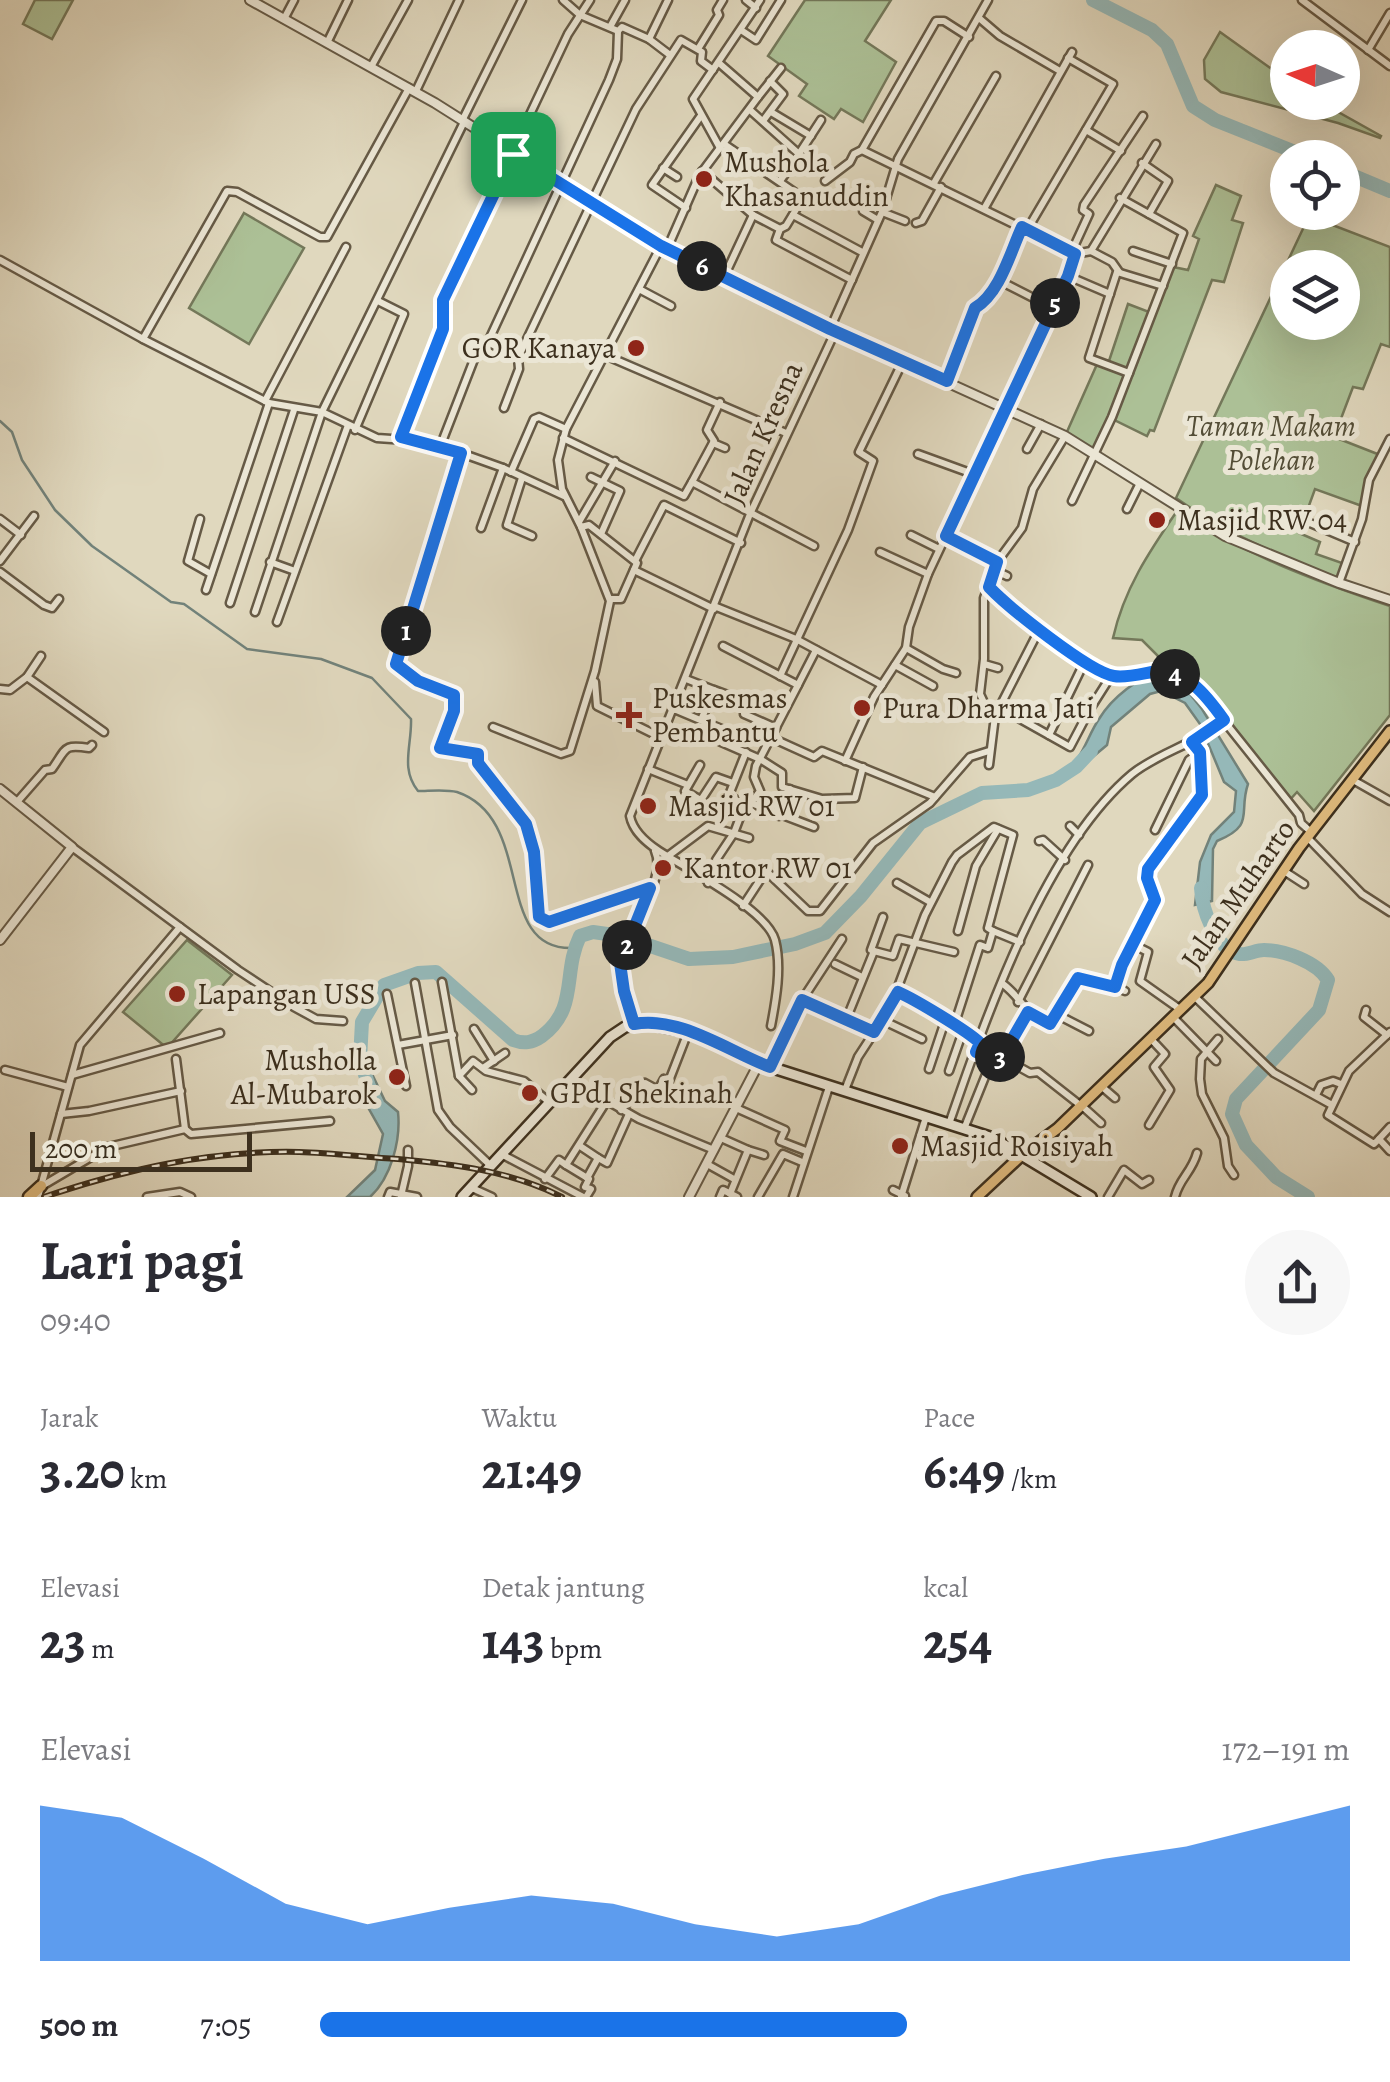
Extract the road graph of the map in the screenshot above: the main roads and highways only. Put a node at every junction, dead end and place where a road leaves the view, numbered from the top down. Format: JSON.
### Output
{"nodes":[{"id":1,"x":1390,"y":730,"type":"edge"},
{"id":2,"x":1023,"y":1154,"type":"junction"},
{"id":3,"x":40,"y":1194,"type":"edge"},
{"id":4,"x":29,"y":1197,"type":"edge"},
{"id":5,"x":462,"y":1197,"type":"edge"},
{"id":6,"x":977,"y":1197,"type":"edge"},
{"id":7,"x":1091,"y":1197,"type":"edge"}],
"edges":[{"from":1,"to":2,"type":"main road","name":"Jalan Muharto"},
{"from":2,"to":5,"type":"main road"},
{"from":2,"to":6,"type":"main road","name":"Jalan Muharto"},
{"from":2,"to":7,"type":"main road"},
{"from":3,"to":4,"type":"highway"}]}
